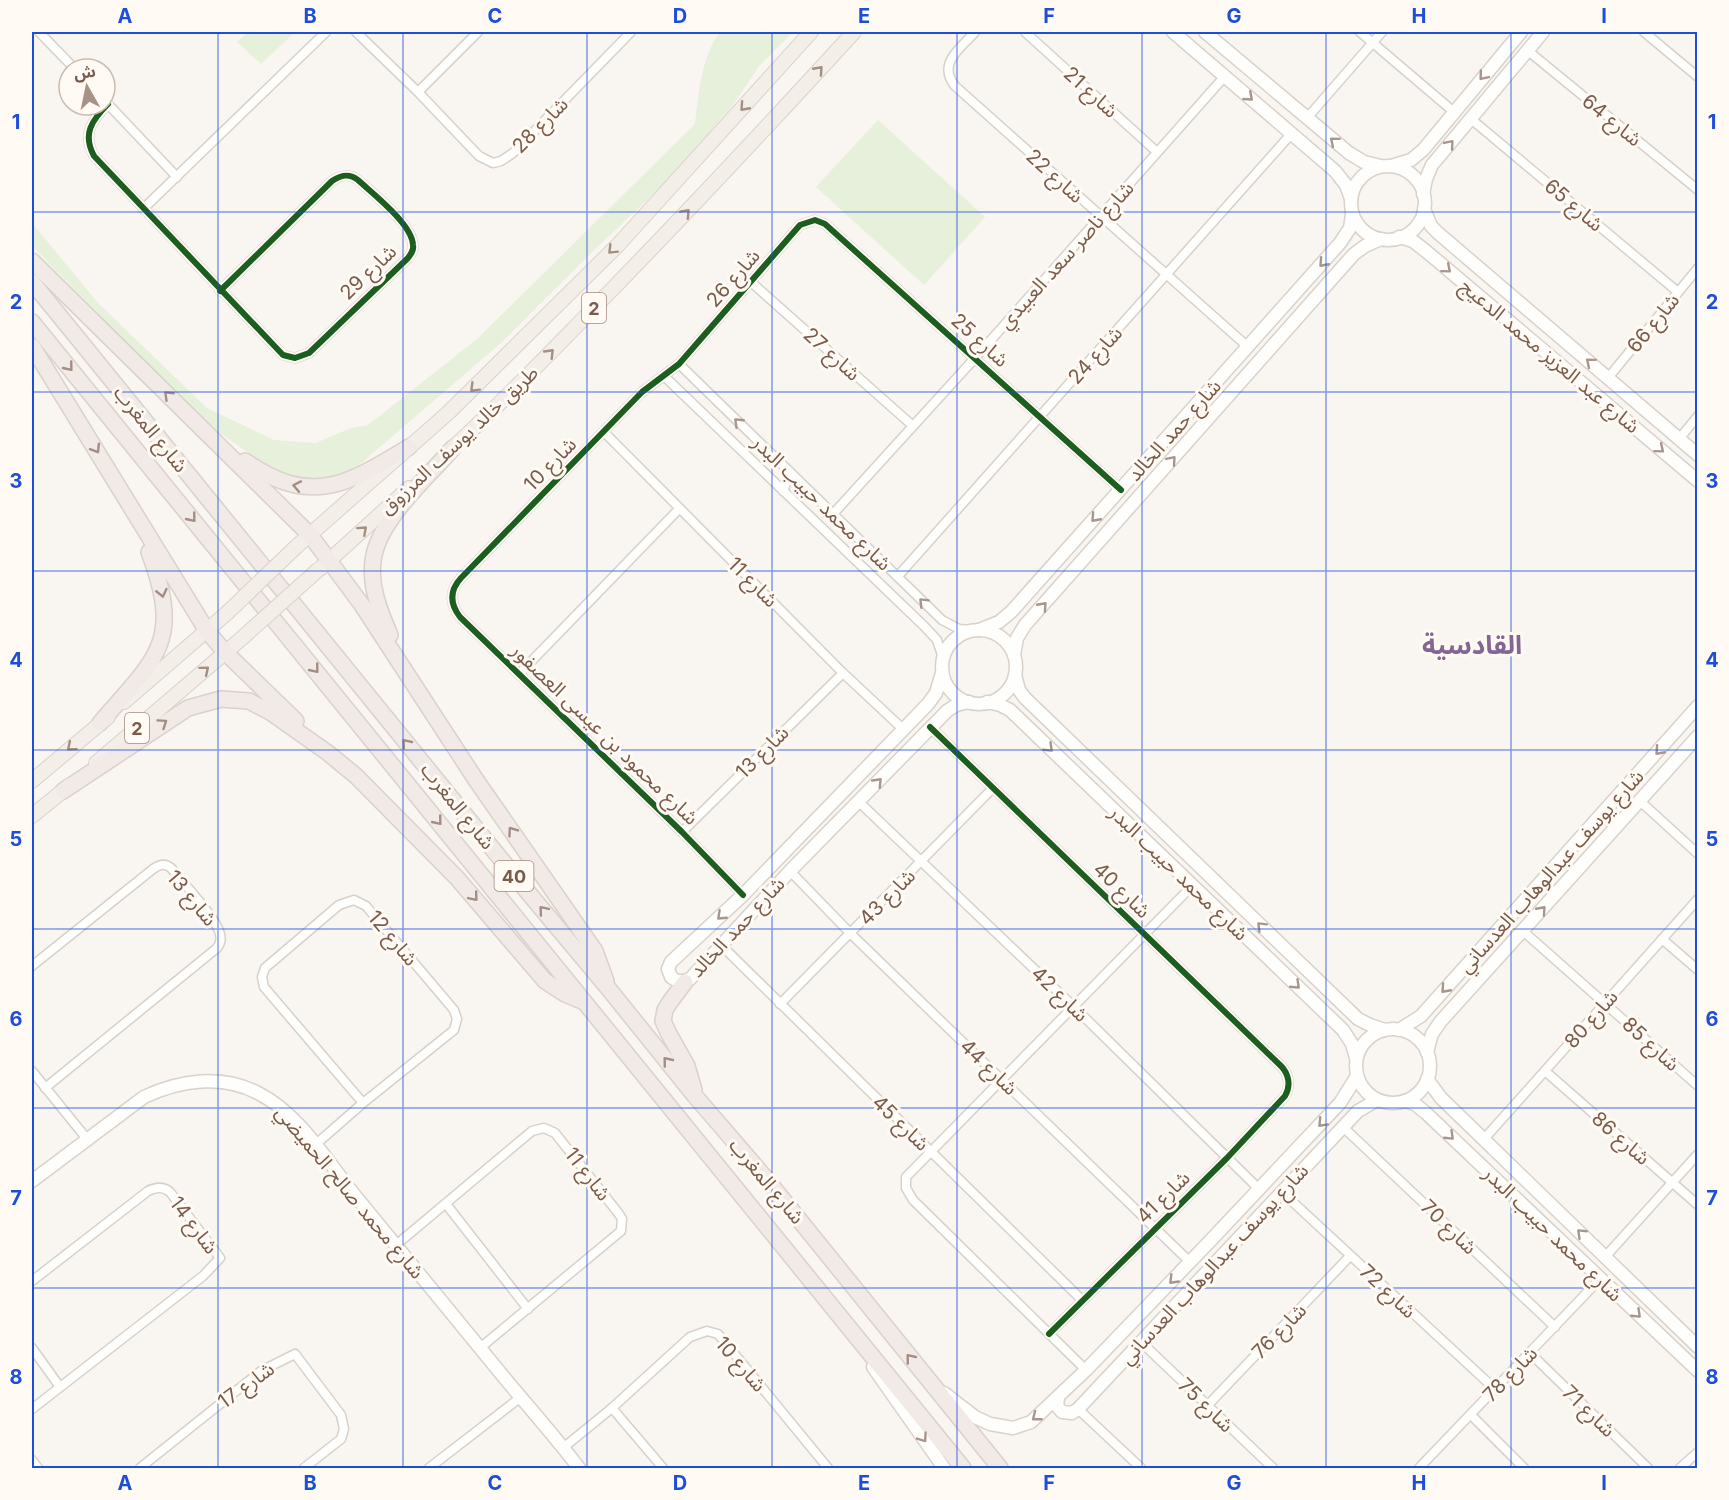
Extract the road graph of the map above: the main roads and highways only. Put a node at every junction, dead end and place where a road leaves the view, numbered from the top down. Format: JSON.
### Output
{"nodes":[{"id":1,"x":811,"y":32,"type":"edge"},
{"id":2,"x":854,"y":32,"type":"edge"},
{"id":3,"x":32,"y":261,"type":"edge"},
{"id":4,"x":32,"y":282,"type":"edge"},
{"id":5,"x":32,"y":322,"type":"edge"},
{"id":6,"x":32,"y":346,"type":"edge"},
{"id":7,"x":210,"y":436,"type":"junction"},
{"id":8,"x":409,"y":447,"type":"junction"},
{"id":9,"x":453,"y":448,"type":"junction"},
{"id":10,"x":136,"y":518,"type":"junction"},
{"id":11,"x":310,"y":535,"type":"junction"},
{"id":12,"x":324,"y":565,"type":"junction"},
{"id":13,"x":207,"y":631,"type":"junction"},
{"id":14,"x":225,"y":652,"type":"junction"},
{"id":15,"x":410,"y":676,"type":"junction"},
{"id":16,"x":100,"y":723,"type":"junction"},
{"id":17,"x":327,"y":753,"type":"junction"},
{"id":18,"x":32,"y":781,"type":"edge"},
{"id":19,"x":63,"y":791,"type":"junction"},
{"id":20,"x":32,"y":816,"type":"edge"},
{"id":21,"x":685,"y":982,"type":"road end"},
{"id":22,"x":608,"y":988,"type":"junction"},
{"id":23,"x":585,"y":1002,"type":"junction"},
{"id":24,"x":694,"y":1096,"type":"junction"},
{"id":25,"x":963,"y":1468,"type":"edge"},
{"id":26,"x":1000,"y":1468,"type":"edge"}],
"edges":[{"from":1,"to":8,"type":"main road","name":"طريق خالد يوسف المرزوق","number":"2","one_way":true},
{"from":9,"to":2,"type":"main road","name":"طريق خالد يوسف المرزوق","number":"2","one_way":true},
{"from":7,"to":3,"type":"highway","one_way":true},
{"from":22,"to":4,"type":"highway","name":"شارع المغرب","number":"40","one_way":true},
{"from":5,"to":23,"type":"highway","name":"شارع المغرب","number":"40","one_way":true},
{"from":6,"to":10,"type":"highway","one_way":true},
{"from":8,"to":7,"type":"highway","one_way":true},
{"from":7,"to":11,"type":"highway"},
{"from":8,"to":11,"type":"main road","name":"طريق خالد يوسف المرزوق","number":"2"},
{"from":12,"to":9,"type":"main road","name":"طريق خالد يوسف المرزوق","number":"2","one_way":true},
{"from":9,"to":15,"type":"highway"},
{"from":10,"to":13,"type":"highway"},
{"from":10,"to":16,"type":"highway","one_way":true},
{"from":11,"to":12,"type":"highway"},
{"from":11,"to":13,"type":"main road","name":"طريق خالد يوسف المرزوق","number":"2","bridge":true},
{"from":12,"to":14,"type":"main road","name":"طريق خالد يوسف المرزوق","number":"2","bridge":true},
{"from":12,"to":15,"type":"highway"},
{"from":13,"to":14,"type":"highway"},
{"from":13,"to":16,"type":"main road","name":"طريق خالد يوسف المرزوق","number":"2"},
{"from":14,"to":17,"type":"highway"},
{"from":19,"to":14,"type":"main road","name":"طريق خالد يوسف المرزوق","number":"2","one_way":true},
{"from":22,"to":15,"type":"highway","one_way":true},
{"from":16,"to":18,"type":"main road","name":"طريق خالد يوسف المرزوق","number":"2","one_way":true},
{"from":19,"to":17,"type":"highway","one_way":true},
{"from":17,"to":23,"type":"highway","one_way":true},
{"from":19,"to":20,"type":"main road","name":"طريق خالد يوسف المرزوق","number":"2"},
{"from":21,"to":24,"type":"highway"},
{"from":24,"to":22,"type":"highway","name":"شارع المغرب","number":"40","one_way":true},
{"from":23,"to":25,"type":"highway","name":"شارع المغرب","number":"40"},
{"from":26,"to":24,"type":"highway","name":"شارع المغرب","number":"40","one_way":true}]}
